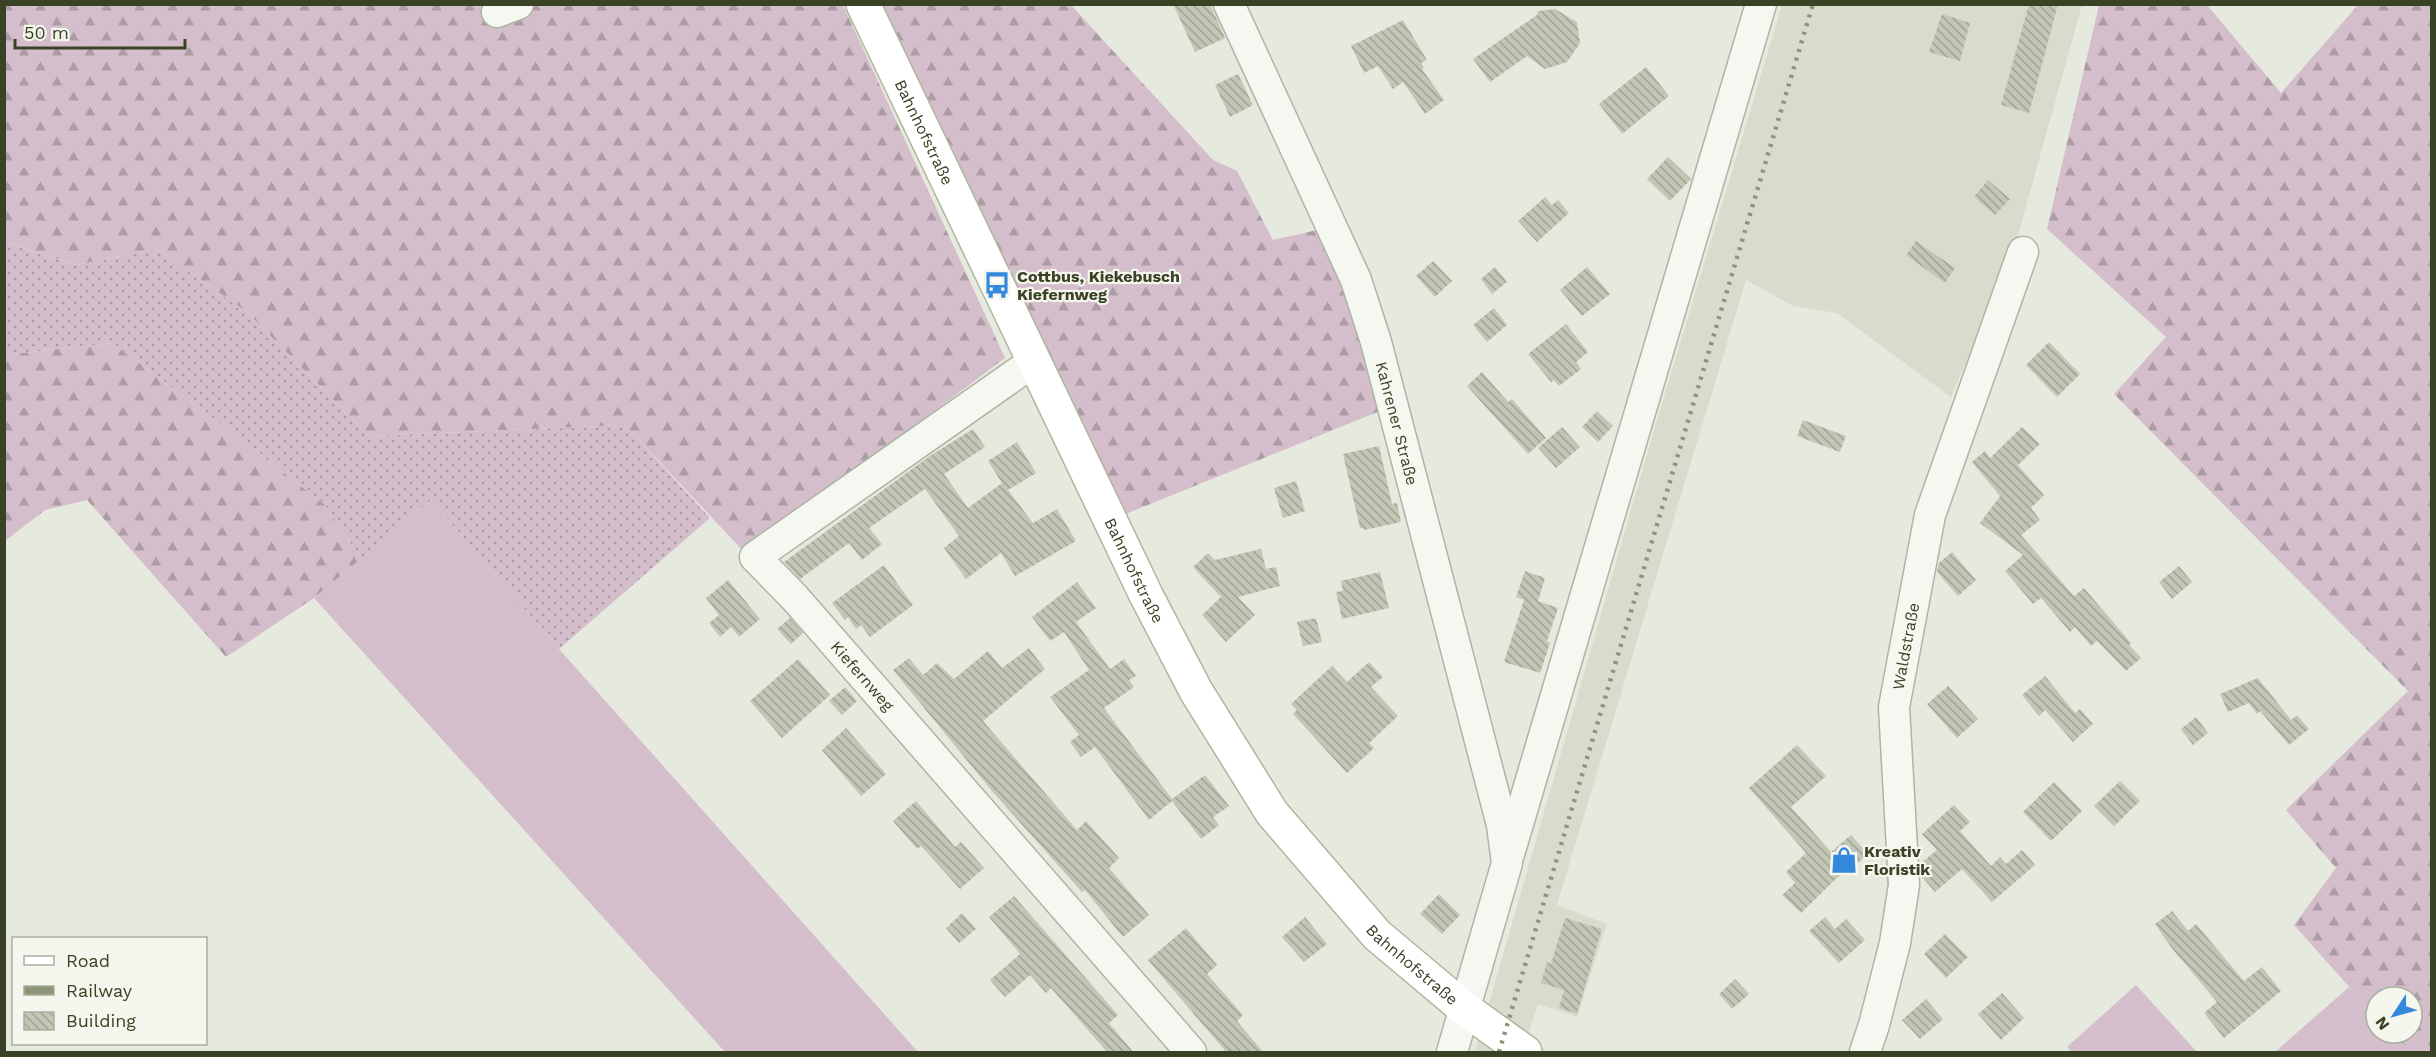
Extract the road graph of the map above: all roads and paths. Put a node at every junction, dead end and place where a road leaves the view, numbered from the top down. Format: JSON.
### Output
{"nodes":[{"id":1,"x":863,"y":4,"type":"edge"},
{"id":2,"x":1229,"y":4,"type":"edge"},
{"id":3,"x":1761,"y":4,"type":"edge"},
{"id":4,"x":2023,"y":252,"type":"dead end"},
{"id":5,"x":1033,"y":362,"type":"junction"},
{"id":6,"x":1507,"y":862,"type":"junction"},
{"id":7,"x":1465,"y":1010,"type":"junction"},
{"id":8,"x":1191,"y":1053,"type":"edge"},
{"id":9,"x":1452,"y":1053,"type":"edge"},
{"id":10,"x":1525,"y":1053,"type":"edge"},
{"id":11,"x":1864,"y":1053,"type":"edge"}],
"edges":[{"from":1,"to":5,"type":"main road","name":"Bahnhofstraße"},
{"from":2,"to":6,"type":"street","name":"Kahrener Straße"},
{"from":3,"to":6,"type":"street","name":"Kahrener Straße"},
{"from":4,"to":11,"type":"street","name":"Waldstraße"},
{"from":5,"to":7,"type":"main road","name":"Bahnhofstraße"},
{"from":5,"to":8,"type":"street","name":"Kiefernweg"},
{"from":6,"to":7,"type":"street","name":"Kahrener Straße"},
{"from":7,"to":9,"type":"street","name":"Kahrener Straße"},
{"from":7,"to":10,"type":"main road","name":"Bahnhofstraße"}]}
